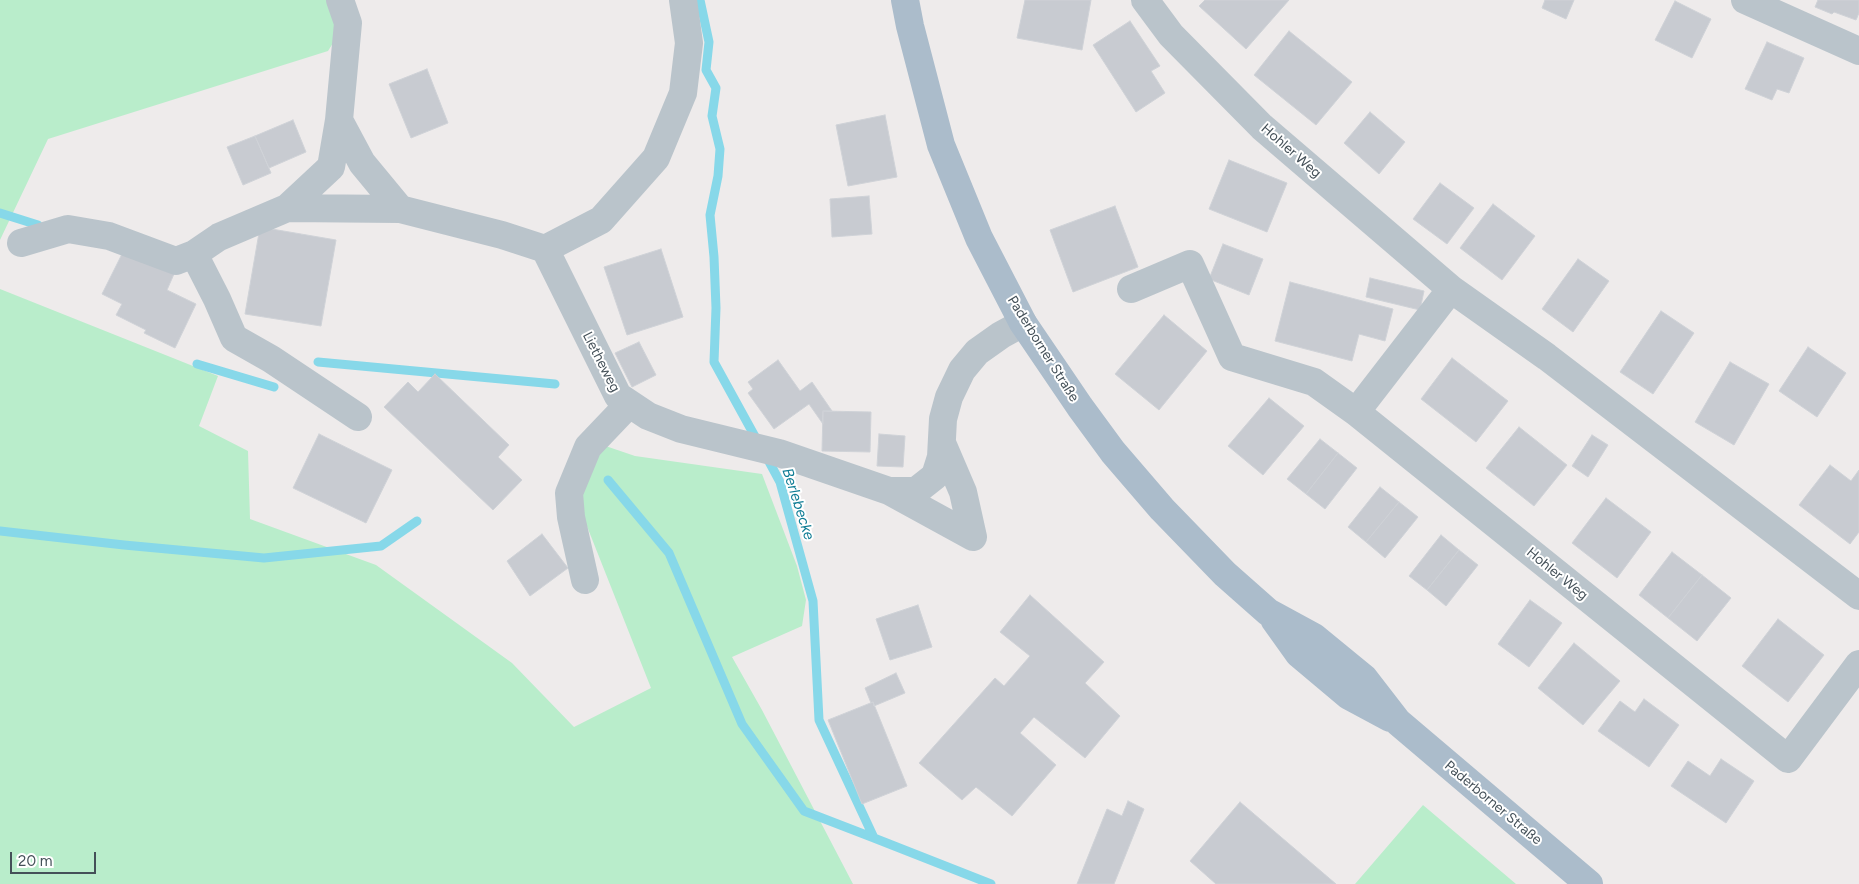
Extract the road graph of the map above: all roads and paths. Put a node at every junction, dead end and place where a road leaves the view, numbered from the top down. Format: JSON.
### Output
{"nodes":[{"id":1,"x":340,"y":0,"type":"edge"},
{"id":2,"x":683,"y":0,"type":"edge"},
{"id":3,"x":905,"y":0,"type":"edge"},
{"id":4,"x":1145,"y":0,"type":"edge"},
{"id":5,"x":1745,"y":0,"type":"edge"},
{"id":6,"x":1859,"y":51,"type":"edge"},
{"id":7,"x":340,"y":120,"type":"junction"},
{"id":8,"x":287,"y":208,"type":"junction"},
{"id":9,"x":400,"y":209,"type":"junction"},
{"id":10,"x":21,"y":243,"type":"dead end"},
{"id":11,"x":545,"y":249,"type":"junction"},
{"id":12,"x":194,"y":254,"type":"junction"},
{"id":13,"x":1131,"y":289,"type":"dead end"},
{"id":14,"x":1451,"y":289,"type":"junction"},
{"id":15,"x":1023,"y":323,"type":"junction"},
{"id":16,"x":629,"y":404,"type":"junction"},
{"id":17,"x":1356,"y":412,"type":"junction"},
{"id":18,"x":358,"y":417,"type":"dead end"},
{"id":19,"x":942,"y":443,"type":"junction"},
{"id":20,"x":889,"y":491,"type":"junction"},
{"id":21,"x":585,"y":580,"type":"dead end"},
{"id":22,"x":1859,"y":596,"type":"edge"},
{"id":23,"x":1859,"y":664,"type":"edge"},
{"id":24,"x":1589,"y":884,"type":"edge"}],
"edges":[{"from":1,"to":7,"type":"street"},
{"from":2,"to":11,"type":"street"},
{"from":3,"to":15,"type":"main road","name":"Paderborner Straße"},
{"from":4,"to":14,"type":"street","name":"Hohler Weg"},
{"from":5,"to":6,"type":"street"},
{"from":7,"to":8,"type":"street"},
{"from":7,"to":9,"type":"street"},
{"from":8,"to":9,"type":"street"},
{"from":8,"to":12,"type":"street"},
{"from":9,"to":11,"type":"street"},
{"from":10,"to":12,"type":"street"},
{"from":11,"to":16,"type":"street","name":"Lietheweg"},
{"from":12,"to":18,"type":"street"},
{"from":13,"to":17,"type":"street"},
{"from":14,"to":17,"type":"street"},
{"from":14,"to":22,"type":"street","name":"Hohler Weg"},
{"from":15,"to":19,"type":"street","name":"Lietheweg"},
{"from":15,"to":24,"type":"main road","name":"Paderborner Straße"},
{"from":16,"to":20,"type":"street","name":"Lietheweg"},
{"from":16,"to":21,"type":"street"},
{"from":17,"to":23,"type":"street","name":"Hohler Weg"},
{"from":19,"to":20,"type":"street","name":"Lietheweg"},
{"from":19,"to":20,"type":"street"}]}
